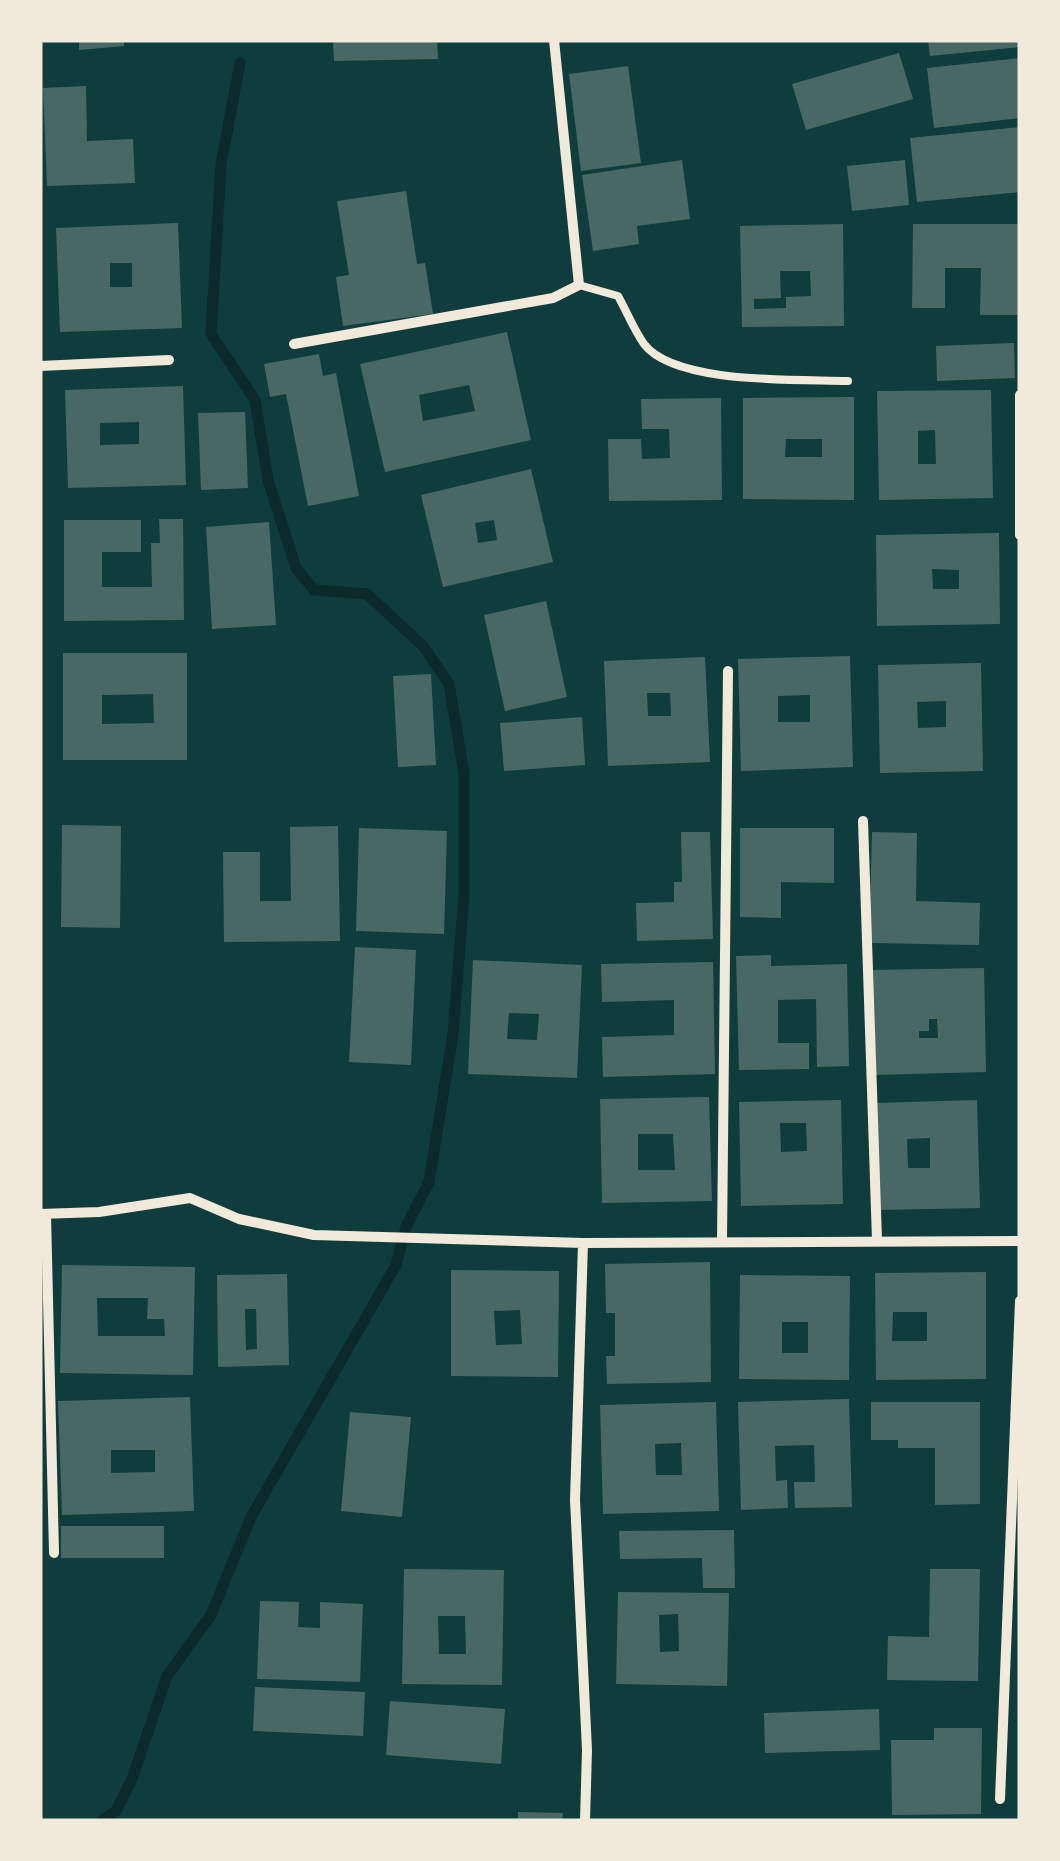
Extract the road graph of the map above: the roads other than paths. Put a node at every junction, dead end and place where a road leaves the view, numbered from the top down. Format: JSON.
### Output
{"nodes":[{"id":1,"x":554,"y":40,"type":"edge"},
{"id":2,"x":579,"y":285,"type":"junction"},
{"id":3,"x":294,"y":344,"type":"dead end"},
{"id":4,"x":169,"y":360,"type":"dead end"},
{"id":5,"x":40,"y":366,"type":"edge"},
{"id":6,"x":848,"y":380,"type":"dead end"},
{"id":7,"x":1020,"y":395,"type":"edge"},
{"id":8,"x":1020,"y":535,"type":"edge"},
{"id":9,"x":728,"y":671,"type":"dead end"},
{"id":10,"x":863,"y":821,"type":"dead end"},
{"id":11,"x":43,"y":1214,"type":"edge"},
{"id":12,"x":722,"y":1240,"type":"junction"},
{"id":13,"x":877,"y":1240,"type":"junction"},
{"id":14,"x":1020,"y":1241,"type":"edge"},
{"id":15,"x":583,"y":1243,"type":"junction"},
{"id":16,"x":1020,"y":1301,"type":"edge"},
{"id":17,"x":54,"y":1552,"type":"dead end"},
{"id":18,"x":1000,"y":1799,"type":"dead end"},
{"id":19,"x":585,"y":1821,"type":"edge"}],
"edges":[{"from":1,"to":2,"type":"street"},
{"from":2,"to":3,"type":"street"},
{"from":2,"to":6,"type":"lane"},
{"from":4,"to":5,"type":"street"},
{"from":7,"to":8,"type":"street"},
{"from":9,"to":12,"type":"street"},
{"from":10,"to":13,"type":"street"},
{"from":11,"to":15,"type":"street"},
{"from":11,"to":17,"type":"street"},
{"from":12,"to":13,"type":"street"},
{"from":12,"to":15,"type":"street"},
{"from":13,"to":14,"type":"street"},
{"from":15,"to":19,"type":"street"},
{"from":16,"to":18,"type":"street"}]}
